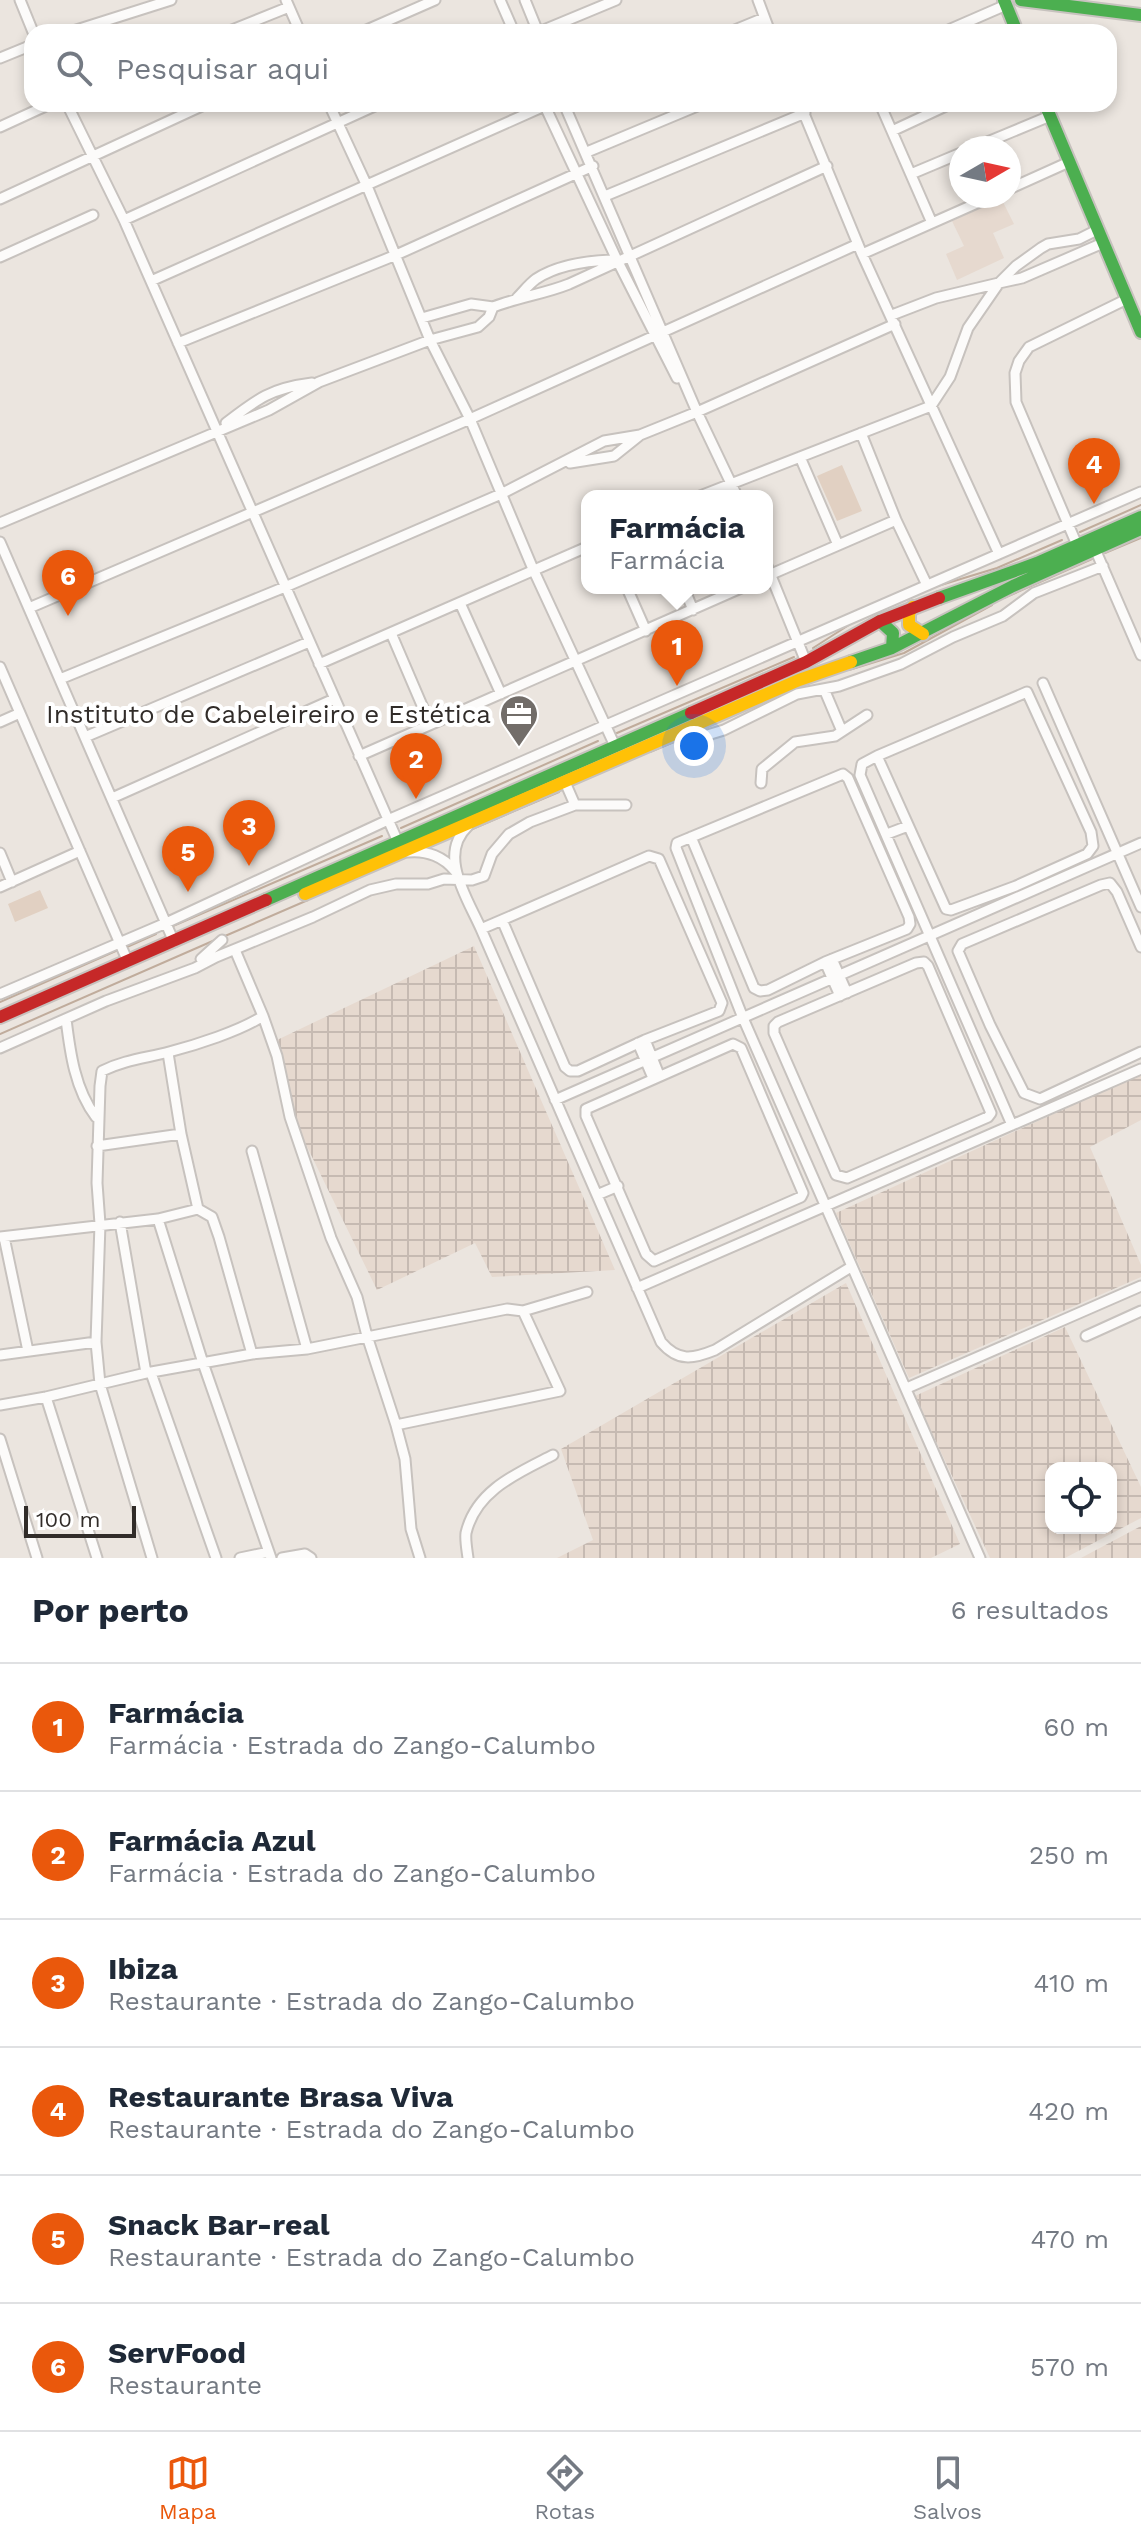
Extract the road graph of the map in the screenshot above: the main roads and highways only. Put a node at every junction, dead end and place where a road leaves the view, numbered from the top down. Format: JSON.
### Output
{"nodes":[{"id":1,"x":1021,"y":0,"type":"edge"},
{"id":2,"x":1005,"y":3,"type":"edge"},
{"id":3,"x":1141,"y":15,"type":"edge"},
{"id":4,"x":1014,"y":24,"type":"edge"},
{"id":5,"x":1049,"y":112,"type":"edge"},
{"id":6,"x":1141,"y":332,"type":"edge"},
{"id":7,"x":1141,"y":517,"type":"edge"},
{"id":8,"x":1141,"y":529,"type":"edge"},
{"id":9,"x":913,"y":607,"type":"junction"},
{"id":10,"x":880,"y":621,"type":"junction"},
{"id":11,"x":923,"y":634,"type":"junction"},
{"id":12,"x":892,"y":648,"type":"junction"},
{"id":13,"x":400,"y":847,"type":"junction"},
{"id":14,"x":0,"y":1017,"type":"edge"},
{"id":15,"x":0,"y":1027,"type":"edge"}],
"edges":[{"from":1,"to":3,"type":"main road"},
{"from":2,"to":4,"type":"main road"},
{"from":5,"to":6,"type":"main road"},
{"from":7,"to":9,"type":"main road"},
{"from":8,"to":11,"type":"main road"},
{"from":9,"to":10,"type":"main road"},
{"from":9,"to":11,"type":"main road"},
{"from":10,"to":12,"type":"main road"},
{"from":10,"to":13,"type":"main road"},
{"from":11,"to":12,"type":"main road"},
{"from":12,"to":13,"type":"main road"},
{"from":13,"to":14,"type":"main road"},
{"from":13,"to":15,"type":"main road"}]}
